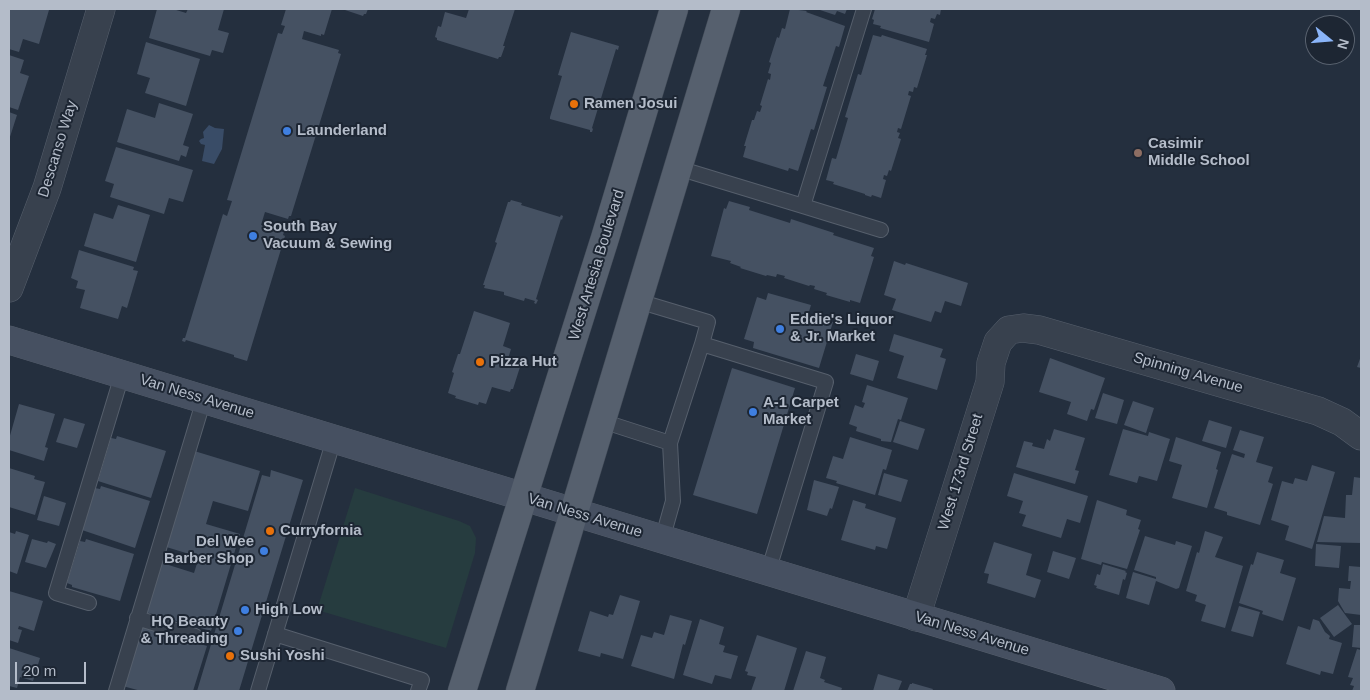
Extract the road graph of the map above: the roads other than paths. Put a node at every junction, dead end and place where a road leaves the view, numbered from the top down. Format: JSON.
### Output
{"nodes":[{"id":1,"x":101,"y":9,"type":"edge"},
{"id":2,"x":674,"y":9,"type":"edge"},
{"id":3,"x":726,"y":9,"type":"edge"},
{"id":4,"x":864,"y":9,"type":"edge"},
{"id":5,"x":678,"y":168,"type":"junction"},
{"id":6,"x":803,"y":206,"type":"junction"},
{"id":7,"x":880,"y":230,"type":"dead end"},
{"id":8,"x":9,"y":288,"type":"edge"},
{"id":9,"x":638,"y":301,"type":"junction"},
{"id":10,"x":1009,"y":330,"type":"joint"},
{"id":11,"x":9,"y":340,"type":"edge"},
{"id":12,"x":702,"y":344,"type":"junction"},
{"id":13,"x":122,"y":374,"type":"junction"},
{"id":14,"x":204,"y":400,"type":"junction"},
{"id":15,"x":602,"y":421,"type":"junction"},
{"id":16,"x":1361,"y":436,"type":"edge"},
{"id":17,"x":334,"y":439,"type":"junction"},
{"id":18,"x":670,"y":443,"type":"junction"},
{"id":19,"x":524,"y":497,"type":"junction"},
{"id":20,"x":574,"y":513,"type":"junction"},
{"id":21,"x":662,"y":540,"type":"junction"},
{"id":22,"x":768,"y":572,"type":"junction"},
{"id":23,"x":89,"y":603,"type":"dead end"},
{"id":24,"x":916,"y":617,"type":"junction"},
{"id":25,"x":138,"y":618,"type":"junction"},
{"id":26,"x":275,"y":634,"type":"junction"},
{"id":27,"x":195,"y":636,"type":"dead end"},
{"id":28,"x":116,"y":691,"type":"edge"},
{"id":29,"x":258,"y":691,"type":"edge"},
{"id":30,"x":418,"y":691,"type":"edge"},
{"id":31,"x":462,"y":691,"type":"edge"},
{"id":32,"x":520,"y":691,"type":"edge"},
{"id":33,"x":1160,"y":691,"type":"edge"}],
"edges":[{"from":1,"to":8,"type":"street","name":"Descanso Way"},
{"from":2,"to":19,"type":"main road","name":"West Artesia Boulevard"},
{"from":3,"to":5,"type":"main road"},
{"from":4,"to":6,"type":"lane"},
{"from":5,"to":6,"type":"lane"},
{"from":5,"to":9,"type":"main road"},
{"from":6,"to":7,"type":"lane"},
{"from":9,"to":12,"type":"lane"},
{"from":9,"to":15,"type":"main road"},
{"from":10,"to":16,"type":"street","name":"Spinning Avenue"},
{"from":10,"to":24,"type":"street","name":"West 173rd Street"},
{"from":11,"to":13,"type":"main road","name":"Van Ness Avenue"},
{"from":12,"to":18,"type":"lane"},
{"from":12,"to":22,"type":"lane"},
{"from":13,"to":14,"type":"main road","name":"Van Ness Avenue"},
{"from":13,"to":23,"type":"lane"},
{"from":14,"to":17,"type":"main road","name":"Van Ness Avenue"},
{"from":14,"to":25,"type":"lane"},
{"from":15,"to":18,"type":"lane"},
{"from":15,"to":20,"type":"main road"},
{"from":17,"to":19,"type":"main road","name":"Van Ness Avenue"},
{"from":17,"to":26,"type":"lane"},
{"from":18,"to":21,"type":"lane"},
{"from":19,"to":20,"type":"main road","name":"Van Ness Avenue"},
{"from":19,"to":31,"type":"main road","name":"West Artesia Boulevard"},
{"from":20,"to":21,"type":"main road","name":"Van Ness Avenue"},
{"from":20,"to":32,"type":"main road"},
{"from":21,"to":22,"type":"main road","name":"Van Ness Avenue"},
{"from":22,"to":24,"type":"main road","name":"Van Ness Avenue"},
{"from":24,"to":33,"type":"main road","name":"Van Ness Avenue"},
{"from":25,"to":27,"type":"lane"},
{"from":25,"to":28,"type":"lane"},
{"from":26,"to":29,"type":"lane"},
{"from":26,"to":30,"type":"lane"}]}
